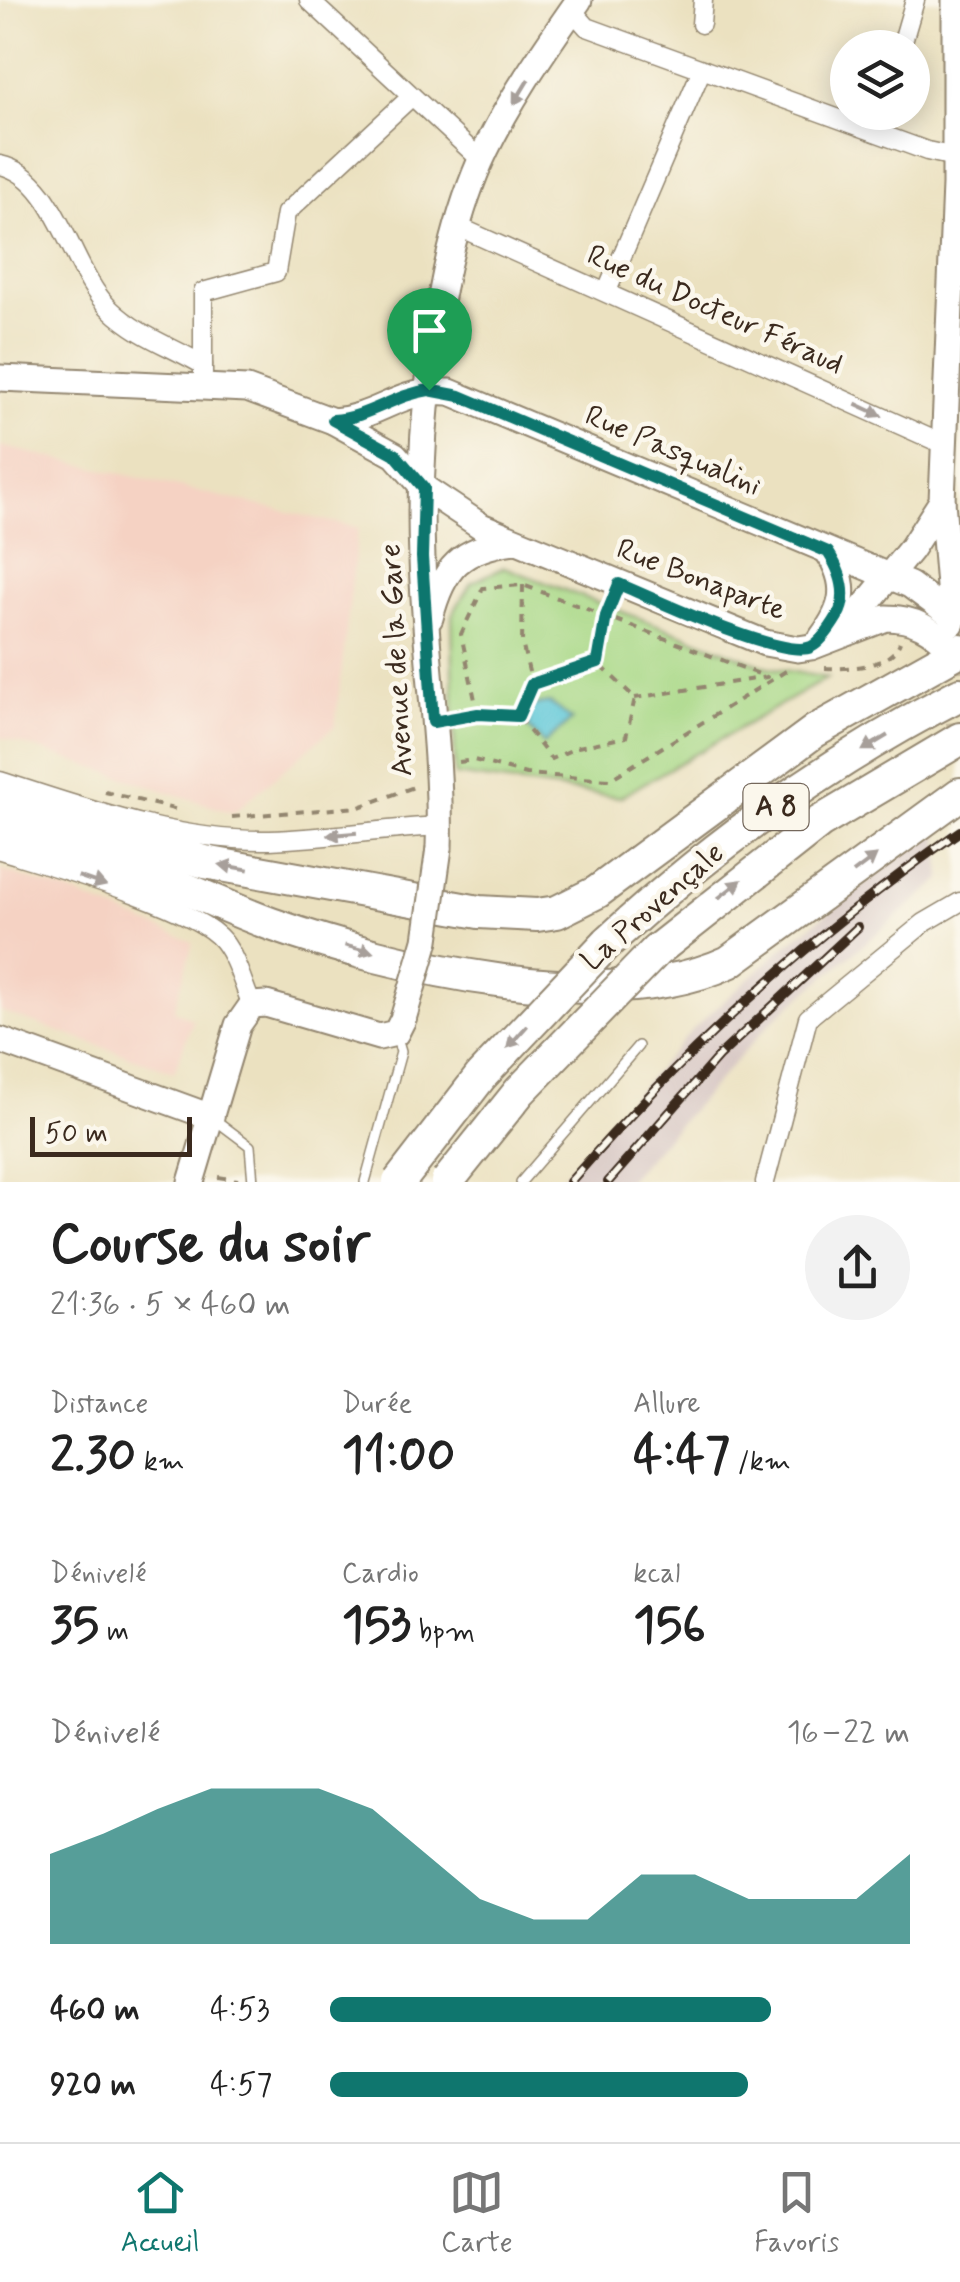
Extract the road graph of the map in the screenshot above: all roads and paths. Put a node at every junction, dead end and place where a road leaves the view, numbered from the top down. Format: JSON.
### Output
{"nodes":[{"id":1,"x":309,"y":0,"type":"edge"},
{"id":2,"x":704,"y":0,"type":"edge"},
{"id":3,"x":915,"y":0,"type":"edge"},
{"id":4,"x":955,"y":0,"type":"edge"},
{"id":5,"x":573,"y":3,"type":"edge"},
{"id":6,"x":701,"y":24,"type":"dead end"},
{"id":7,"x":906,"y":30,"type":"edge"},
{"id":8,"x":702,"y":69,"type":"junction"},
{"id":9,"x":412,"y":96,"type":"junction"},
{"id":10,"x":955,"y":157,"type":"junction"},
{"id":11,"x":481,"y":160,"type":"junction"},
{"id":12,"x":0,"y":165,"type":"edge"},
{"id":13,"x":459,"y":227,"type":"junction"},
{"id":14,"x":606,"y":291,"type":"junction"},
{"id":15,"x":203,"y":375,"type":"junction"},
{"id":16,"x":0,"y":378,"type":"edge"},
{"id":17,"x":429,"y":390,"type":"junction"},
{"id":18,"x":333,"y":420,"type":"junction"},
{"id":19,"x":947,"y":446,"type":"junction"},
{"id":20,"x":424,"y":488,"type":"junction"},
{"id":21,"x":942,"y":501,"type":"junction"},
{"id":22,"x":514,"y":542,"type":"junction"},
{"id":23,"x":828,"y":552,"type":"junction"},
{"id":24,"x":890,"y":576,"type":"junction"},
{"id":25,"x":619,"y":584,"type":"junction"},
{"id":26,"x":523,"y":585,"type":"junction"},
{"id":27,"x":606,"y":616,"type":"junction"},
{"id":28,"x":956,"y":616,"type":"edge"},
{"id":29,"x":901,"y":618,"type":"junction"},
{"id":30,"x":427,"y":633,"type":"junction"},
{"id":31,"x":839,"y":637,"type":"junction"},
{"id":32,"x":956,"y":649,"type":"edge"},
{"id":33,"x":814,"y":657,"type":"junction"},
{"id":34,"x":598,"y":662,"type":"junction"},
{"id":35,"x":790,"y":670,"type":"dead end"},
{"id":36,"x":532,"y":684,"type":"junction"},
{"id":37,"x":960,"y":694,"type":"edge"},
{"id":38,"x":636,"y":698,"type":"junction"},
{"id":39,"x":478,"y":714,"type":"junction"},
{"id":40,"x":518,"y":716,"type":"junction"},
{"id":41,"x":433,"y":722,"type":"junction"},
{"id":42,"x":960,"y":738,"type":"edge"},
{"id":43,"x":456,"y":773,"type":"dead end"},
{"id":44,"x":410,"y":778,"type":"dead end"},
{"id":45,"x":0,"y":781,"type":"edge"},
{"id":46,"x":93,"y":789,"type":"dead end"},
{"id":47,"x":960,"y":794,"type":"edge"},
{"id":48,"x":0,"y":801,"type":"edge"},
{"id":49,"x":192,"y":813,"type":"dead end"},
{"id":50,"x":228,"y":818,"type":"dead end"},
{"id":51,"x":0,"y":826,"type":"edge"},
{"id":52,"x":439,"y":837,"type":"junction"},
{"id":53,"x":0,"y":850,"type":"edge"},
{"id":54,"x":960,"y":902,"type":"edge"},
{"id":55,"x":252,"y":1005,"type":"junction"},
{"id":56,"x":400,"y":1026,"type":"junction"},
{"id":57,"x":0,"y":1040,"type":"edge"},
{"id":58,"x":638,"y":1046,"type":"dead end"},
{"id":59,"x":210,"y":1117,"type":"junction"},
{"id":60,"x":192,"y":1178,"type":"edge"},
{"id":61,"x":253,"y":1182,"type":"edge"},
{"id":62,"x":365,"y":1182,"type":"edge"},
{"id":63,"x":399,"y":1182,"type":"edge"},
{"id":64,"x":448,"y":1182,"type":"edge"},
{"id":65,"x":521,"y":1182,"type":"edge"},
{"id":66,"x":765,"y":1182,"type":"edge"}],
"edges":[{"from":1,"to":9,"type":"street"},
{"from":2,"to":6,"type":"street"},
{"from":3,"to":7,"type":"street"},
{"from":4,"to":10,"type":"main road"},
{"from":5,"to":8,"type":"street"},
{"from":5,"to":11,"type":"main road","name":"Avenue de la Gare","one_way":true},
{"from":8,"to":10,"type":"street"},
{"from":8,"to":14,"type":"street"},
{"from":9,"to":11,"type":"street"},
{"from":9,"to":15,"type":"street"},
{"from":10,"to":19,"type":"main road"},
{"from":11,"to":13,"type":"main road","name":"Avenue de la Gare"},
{"from":12,"to":15,"type":"street"},
{"from":13,"to":14,"type":"street","name":"Rue du Docteur Féraud"},
{"from":13,"to":17,"type":"main road","name":"Avenue de la Gare"},
{"from":14,"to":19,"type":"street","name":"Rue du Docteur Féraud","one_way":true},
{"from":15,"to":16,"type":"main road","name":"Rue Bonaparte"},
{"from":15,"to":18,"type":"main road","name":"Rue Bonaparte"},
{"from":17,"to":18,"type":"main road"},
{"from":17,"to":20,"type":"main road","name":"Avenue de la Gare"},
{"from":17,"to":23,"type":"main road","name":"Rue Pasqualini"},
{"from":18,"to":20,"type":"main road","name":"Rue Bonaparte"},
{"from":19,"to":21,"type":"main road"},
{"from":20,"to":22,"type":"main road","name":"Rue Bonaparte"},
{"from":20,"to":30,"type":"main road","name":"Avenue de la Gare"},
{"from":21,"to":24,"type":"main road"},
{"from":21,"to":28,"type":"main road"},
{"from":22,"to":25,"type":"main road","name":"Rue Bonaparte"},
{"from":22,"to":30,"type":"main road"},
{"from":23,"to":24,"type":"main road","name":"Rue Pasqualini"},
{"from":23,"to":33,"type":"main road"},
{"from":24,"to":28,"type":"main road","name":"Rue Pasqualini"},
{"from":24,"to":31,"type":"main road"},
{"from":25,"to":27,"type":"path"},
{"from":25,"to":33,"type":"main road","name":"Rue Bonaparte"},
{"from":26,"to":27,"type":"path"},
{"from":26,"to":36,"type":"path"},
{"from":26,"to":39,"type":"path"},
{"from":27,"to":34,"type":"path"},
{"from":27,"to":38,"type":"path"},
{"from":28,"to":32,"type":"main road"},
{"from":29,"to":31,"type":"main road","name":"Rue Bonaparte"},
{"from":29,"to":32,"type":"main road"},
{"from":29,"to":33,"type":"path"},
{"from":30,"to":41,"type":"main road","name":"Avenue de la Gare"},
{"from":31,"to":33,"type":"main road","name":"Rue Bonaparte"},
{"from":32,"to":48,"type":"highway","one_way":true},
{"from":34,"to":36,"type":"path"},
{"from":34,"to":38,"type":"path"},
{"from":35,"to":43,"type":"path"},
{"from":36,"to":40,"type":"path"},
{"from":37,"to":63,"type":"highway","name":"La Provençale","number":"A 8","one_way":true,"bridge":true},
{"from":38,"to":40,"type":"path"},
{"from":39,"to":40,"type":"path"},
{"from":39,"to":41,"type":"path"},
{"from":41,"to":52,"type":"main road","name":"Avenue de la Gare"},
{"from":64,"to":42,"type":"highway","name":"La Provençale","number":"A 8","one_way":true,"bridge":true},
{"from":44,"to":50,"type":"path"},
{"from":52,"to":45,"type":"street","one_way":true},
{"from":46,"to":49,"type":"path"},
{"from":51,"to":47,"type":"highway","one_way":true},
{"from":52,"to":56,"type":"main road","name":"Avenue de la Gare","bridge":true},
{"from":53,"to":55,"type":"street","one_way":true},
{"from":54,"to":66,"type":"street"},
{"from":55,"to":56,"type":"main road"},
{"from":55,"to":59,"type":"main road"},
{"from":56,"to":62,"type":"lane","name":"Avenue de la Gare"},
{"from":57,"to":59,"type":"main road"},
{"from":58,"to":65,"type":"lane"},
{"from":59,"to":60,"type":"main road"},
{"from":59,"to":61,"type":"lane"},
{"from":60,"to":61,"type":"path"}]}
